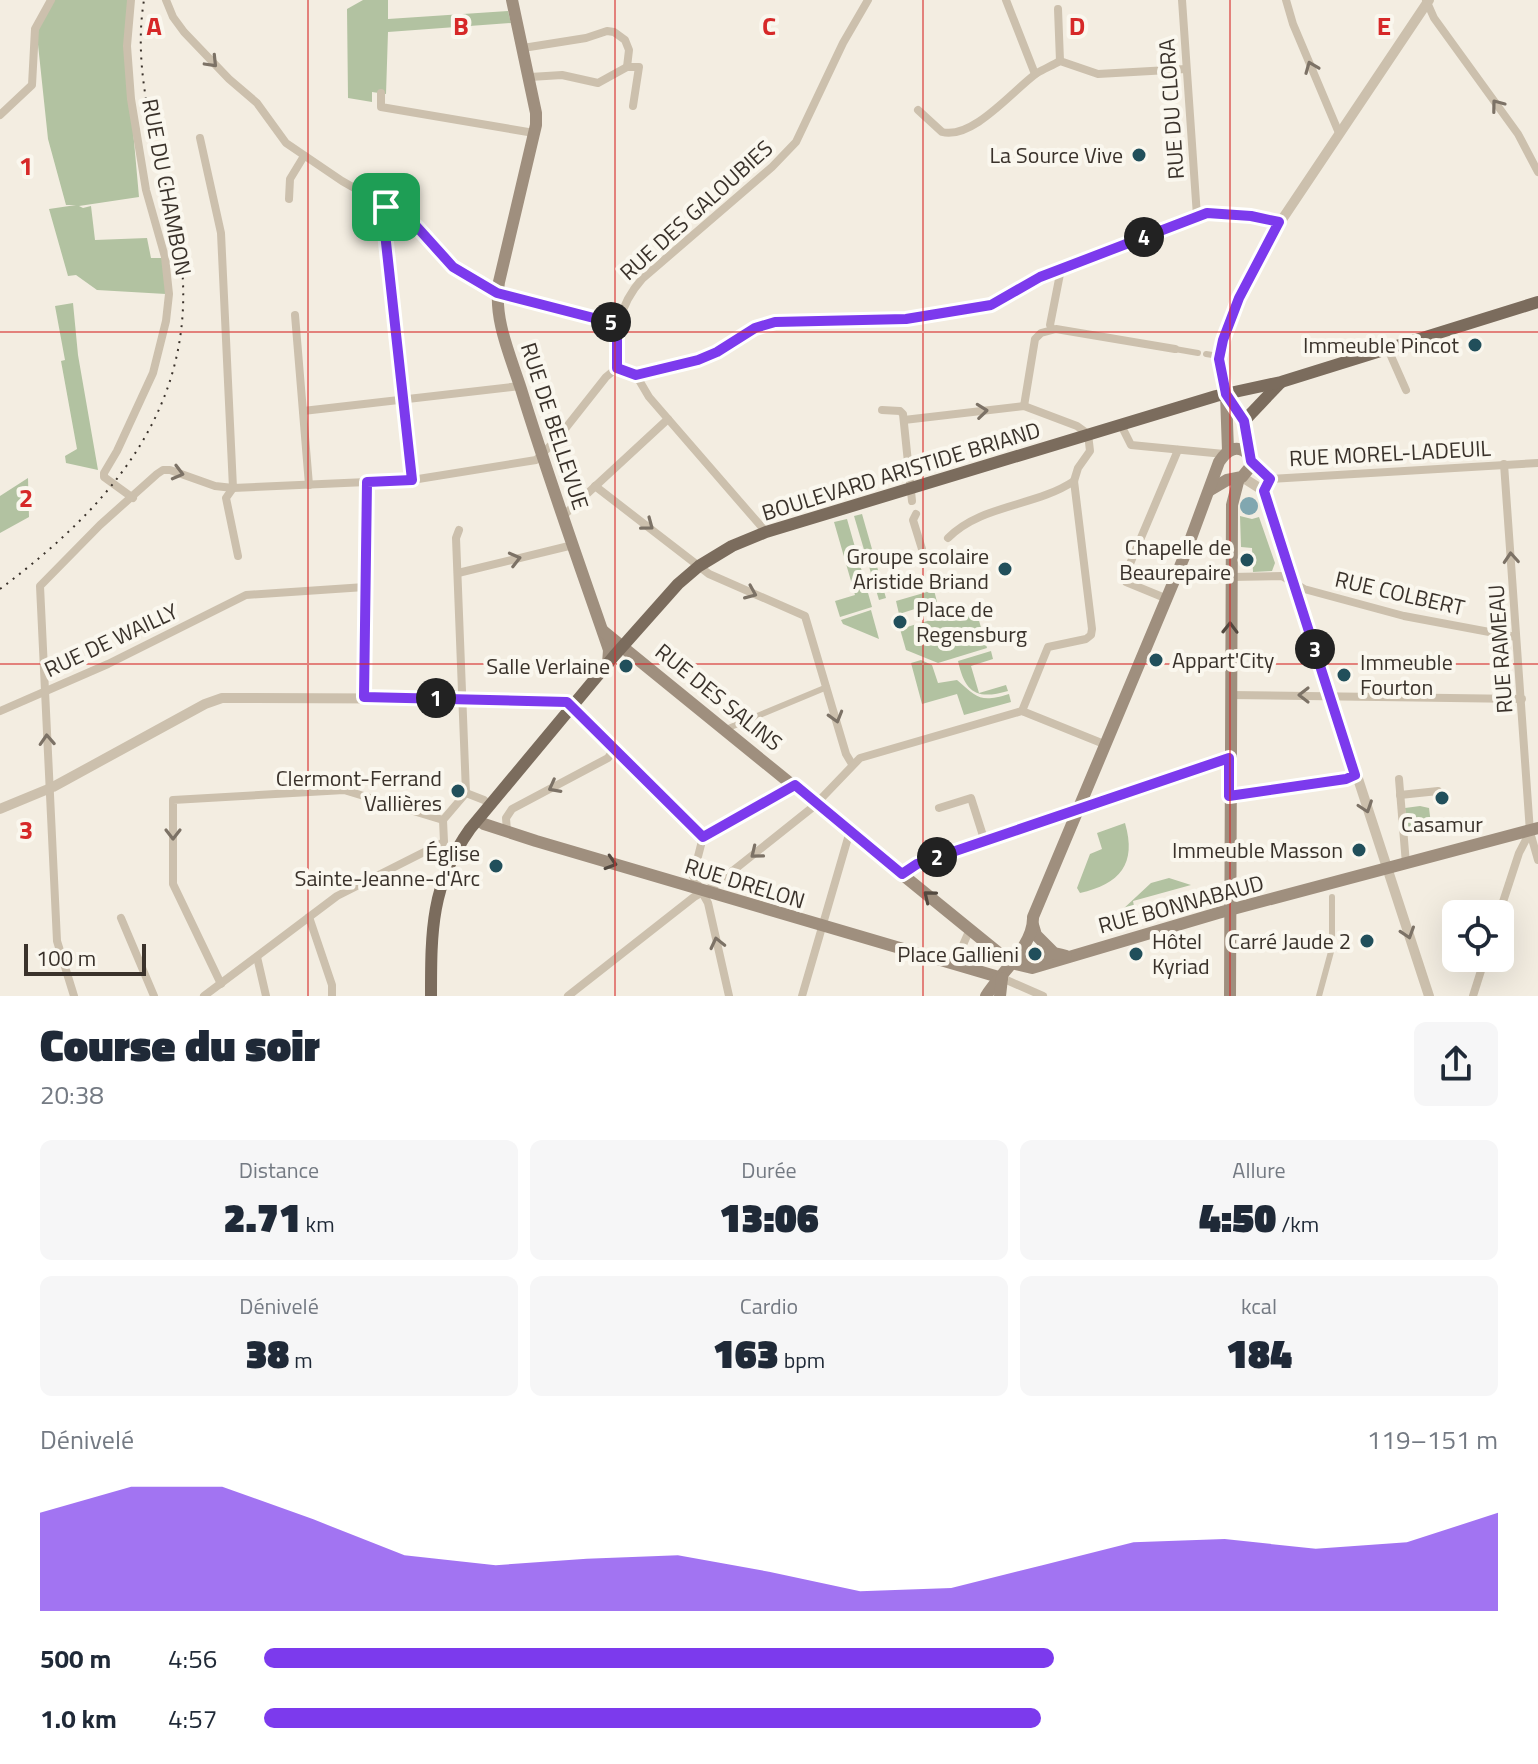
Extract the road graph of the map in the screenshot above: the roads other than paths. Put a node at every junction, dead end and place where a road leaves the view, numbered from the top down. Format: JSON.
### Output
{"nodes":[{"id":1,"x":51,"y":0,"type":"edge"},
{"id":2,"x":131,"y":0,"type":"edge"},
{"id":3,"x":166,"y":0,"type":"edge"},
{"id":4,"x":512,"y":0,"type":"edge"},
{"id":5,"x":868,"y":0,"type":"edge"},
{"id":6,"x":1182,"y":0,"type":"edge"},
{"id":7,"x":1286,"y":0,"type":"edge"},
{"id":8,"x":1008,"y":1,"type":"edge"},
{"id":9,"x":1428,"y":1,"type":"edge"},
{"id":10,"x":1058,"y":9,"type":"dead end"},
{"id":11,"x":523,"y":48,"type":"junction"},
{"id":12,"x":1060,"y":61,"type":"junction"},
{"id":13,"x":627,"y":67,"type":"junction"},
{"id":14,"x":1186,"y":69,"type":"junction"},
{"id":15,"x":1035,"y":74,"type":"junction"},
{"id":16,"x":530,"y":77,"type":"junction"},
{"id":17,"x":381,"y":93,"type":"dead end"},
{"id":18,"x":633,"y":106,"type":"dead end"},
{"id":19,"x":918,"y":110,"type":"dead end"},
{"id":20,"x":0,"y":115,"type":"edge"},
{"id":21,"x":534,"y":133,"type":"junction"},
{"id":22,"x":1339,"y":133,"type":"junction"},
{"id":23,"x":200,"y":138,"type":"dead end"},
{"id":24,"x":304,"y":156,"type":"junction"},
{"id":25,"x":1538,"y":172,"type":"edge"},
{"id":26,"x":289,"y":199,"type":"dead end"},
{"id":27,"x":386,"y":207,"type":"junction"},
{"id":28,"x":1197,"y":216,"type":"junction"},
{"id":29,"x":1279,"y":222,"type":"junction"},
{"id":30,"x":1059,"y":269,"type":"junction"},
{"id":31,"x":497,"y":293,"type":"junction"},
{"id":32,"x":1538,"y":302,"type":"edge"},
{"id":33,"x":295,"y":315,"type":"dead end"},
{"id":34,"x":617,"y":324,"type":"junction"},
{"id":35,"x":1052,"y":329,"type":"junction"},
{"id":36,"x":1387,"y":347,"type":"junction"},
{"id":37,"x":1175,"y":349,"type":"joint"},
{"id":38,"x":1198,"y":353,"type":"dead end"},
{"id":39,"x":1206,"y":354,"type":"dead end"},
{"id":40,"x":1219,"y":356,"type":"junction"},
{"id":41,"x":617,"y":368,"type":"junction"},
{"id":42,"x":636,"y":375,"type":"junction"},
{"id":43,"x":1281,"y":382,"type":"junction"},
{"id":44,"x":520,"y":386,"type":"junction"},
{"id":45,"x":1406,"y":390,"type":"dead end"},
{"id":46,"x":1226,"y":394,"type":"junction"},
{"id":47,"x":403,"y":399,"type":"junction"},
{"id":48,"x":1024,"y":406,"type":"junction"},
{"id":49,"x":882,"y":410,"type":"dead end"},
{"id":50,"x":303,"y":411,"type":"junction"},
{"id":51,"x":668,"y":419,"type":"junction"},
{"id":52,"x":904,"y":420,"type":"junction"},
{"id":53,"x":1244,"y":421,"type":"junction"},
{"id":54,"x":1121,"y":425,"type":"junction"},
{"id":55,"x":1088,"y":434,"type":"junction"},
{"id":56,"x":1178,"y":450,"type":"junction"},
{"id":57,"x":541,"y":453,"type":"junction"},
{"id":58,"x":1224,"y":455,"type":"junction"},
{"id":59,"x":1250,"y":458,"type":"junction"},
{"id":60,"x":1538,"y":463,"type":"edge"},
{"id":61,"x":1504,"y":464,"type":"junction"},
{"id":62,"x":1238,"y":478,"type":"junction"},
{"id":63,"x":1270,"y":479,"type":"junction"},
{"id":64,"x":412,"y":480,"type":"junction"},
{"id":65,"x":1074,"y":481,"type":"junction"},
{"id":66,"x":367,"y":482,"type":"junction"},
{"id":67,"x":309,"y":485,"type":"junction"},
{"id":68,"x":595,"y":486,"type":"junction"},
{"id":69,"x":233,"y":488,"type":"junction"},
{"id":70,"x":1210,"y":490,"type":"junction"},
{"id":71,"x":1264,"y":491,"type":"junction"},
{"id":72,"x":911,"y":495,"type":"junction"},
{"id":73,"x":133,"y":498,"type":"junction"},
{"id":74,"x":916,"y":514,"type":"dead end"},
{"id":75,"x":563,"y":516,"type":"junction"},
{"id":76,"x":459,"y":530,"type":"dead end"},
{"id":77,"x":766,"y":532,"type":"junction"},
{"id":78,"x":948,"y":538,"type":"dead end"},
{"id":79,"x":573,"y":545,"type":"junction"},
{"id":80,"x":922,"y":549,"type":"dead end"},
{"id":81,"x":238,"y":556,"type":"dead end"},
{"id":82,"x":699,"y":566,"type":"junction"},
{"id":83,"x":458,"y":573,"type":"junction"},
{"id":84,"x":1231,"y":577,"type":"junction"},
{"id":85,"x":1293,"y":583,"type":"junction"},
{"id":86,"x":365,"y":587,"type":"junction"},
{"id":87,"x":1165,"y":598,"type":"junction"},
{"id":88,"x":603,"y":631,"type":"junction"},
{"id":89,"x":1516,"y":637,"type":"junction"},
{"id":90,"x":623,"y":647,"type":"junction"},
{"id":91,"x":608,"y":664,"type":"junction"},
{"id":92,"x":827,"y":687,"type":"junction"},
{"id":93,"x":45,"y":691,"type":"junction"},
{"id":94,"x":1230,"y":695,"type":"junction"},
{"id":95,"x":1330,"y":696,"type":"junction"},
{"id":96,"x":364,"y":697,"type":"junction"},
{"id":97,"x":463,"y":698,"type":"junction"},
{"id":98,"x":1522,"y":699,"type":"junction"},
{"id":99,"x":571,"y":709,"type":"junction"},
{"id":100,"x":0,"y":711,"type":"edge"},
{"id":101,"x":1022,"y":711,"type":"junction"},
{"id":102,"x":726,"y":729,"type":"junction"},
{"id":103,"x":1104,"y":744,"type":"junction"},
{"id":104,"x":614,"y":749,"type":"junction"},
{"id":105,"x":1229,"y":758,"type":"junction"},
{"id":106,"x":852,"y":764,"type":"junction"},
{"id":107,"x":1355,"y":775,"type":"junction"},
{"id":108,"x":1399,"y":779,"type":"dead end"},
{"id":109,"x":795,"y":785,"type":"junction"},
{"id":110,"x":49,"y":789,"type":"junction"},
{"id":111,"x":1438,"y":791,"type":"dead end"},
{"id":112,"x":466,"y":793,"type":"junction"},
{"id":113,"x":1400,"y":795,"type":"junction"},
{"id":114,"x":1229,"y":796,"type":"junction"},
{"id":115,"x":817,"y":804,"type":"junction"},
{"id":116,"x":490,"y":805,"type":"junction"},
{"id":117,"x":939,"y":808,"type":"dead end"},
{"id":118,"x":0,"y":809,"type":"edge"},
{"id":119,"x":1075,"y":811,"type":"junction"},
{"id":120,"x":443,"y":820,"type":"junction"},
{"id":121,"x":478,"y":820,"type":"junction"},
{"id":122,"x":1534,"y":830,"type":"edge"},
{"id":123,"x":507,"y":831,"type":"junction"},
{"id":124,"x":850,"y":831,"type":"junction"},
{"id":125,"x":703,"y":837,"type":"junction"},
{"id":126,"x":444,"y":842,"type":"junction"},
{"id":127,"x":985,"y":842,"type":"junction"},
{"id":128,"x":455,"y":852,"type":"junction"},
{"id":129,"x":1519,"y":853,"type":"junction"},
{"id":130,"x":1538,"y":859,"type":"edge"},
{"id":131,"x":1406,"y":864,"type":"junction"},
{"id":132,"x":1387,"y":869,"type":"junction"},
{"id":133,"x":902,"y":874,"type":"junction"},
{"id":134,"x":704,"y":891,"type":"junction"},
{"id":135,"x":1332,"y":897,"type":"dead end"},
{"id":136,"x":1504,"y":900,"type":"edge"},
{"id":137,"x":1229,"y":910,"type":"junction"},
{"id":138,"x":309,"y":917,"type":"junction"},
{"id":139,"x":121,"y":918,"type":"dead end"},
{"id":140,"x":1033,"y":921,"type":"junction"},
{"id":141,"x":822,"y":927,"type":"junction"},
{"id":142,"x":970,"y":929,"type":"junction"},
{"id":143,"x":1052,"y":951,"type":"junction"},
{"id":144,"x":1066,"y":956,"type":"junction"},
{"id":145,"x":257,"y":957,"type":"junction"},
{"id":146,"x":955,"y":963,"type":"junction"},
{"id":147,"x":1011,"y":963,"type":"junction"},
{"id":148,"x":1481,"y":972,"type":"edge"},
{"id":149,"x":1002,"y":978,"type":"junction"},
{"id":150,"x":221,"y":984,"type":"junction"},
{"id":151,"x":991,"y":995,"type":"edge"},
{"id":152,"x":74,"y":996,"type":"edge"},
{"id":153,"x":154,"y":996,"type":"edge"},
{"id":154,"x":204,"y":996,"type":"edge"},
{"id":155,"x":266,"y":996,"type":"edge"},
{"id":156,"x":332,"y":996,"type":"edge"},
{"id":157,"x":431,"y":996,"type":"edge"},
{"id":158,"x":568,"y":996,"type":"edge"},
{"id":159,"x":729,"y":996,"type":"edge"},
{"id":160,"x":802,"y":996,"type":"edge"},
{"id":161,"x":973,"y":996,"type":"edge"},
{"id":162,"x":1043,"y":996,"type":"edge"},
{"id":163,"x":1230,"y":996,"type":"edge"},
{"id":164,"x":1319,"y":996,"type":"edge"},
{"id":165,"x":1429,"y":996,"type":"edge"},
{"id":166,"x":1473,"y":996,"type":"edge"}],
"edges":[{"from":1,"to":20,"type":"street"},
{"from":2,"to":73,"type":"street","name":"RUE DU CHAMBON"},
{"from":3,"to":24,"type":"street","one_way":true},
{"from":4,"to":11,"type":"main road"},
{"from":5,"to":34,"type":"street","name":"RUE DES GALOUBIES"},
{"from":6,"to":14,"type":"street","name":"RUE DU CLORA"},
{"from":22,"to":7,"type":"street","one_way":true},
{"from":8,"to":15,"type":"street"},
{"from":9,"to":22,"type":"street"},
{"from":25,"to":9,"type":"street","one_way":true},
{"from":10,"to":12,"type":"street"},
{"from":11,"to":13,"type":"street"},
{"from":11,"to":16,"type":"main road"},
{"from":12,"to":14,"type":"street"},
{"from":12,"to":15,"type":"street"},
{"from":13,"to":16,"type":"street"},
{"from":13,"to":18,"type":"street"},
{"from":14,"to":28,"type":"street","name":"RUE DU CLORA"},
{"from":15,"to":19,"type":"street"},
{"from":16,"to":21,"type":"main road"},
{"from":17,"to":21,"type":"street"},
{"from":21,"to":31,"type":"main road"},
{"from":22,"to":29,"type":"street"},
{"from":23,"to":69,"type":"street"},
{"from":24,"to":26,"type":"street"},
{"from":24,"to":27,"type":"street"},
{"from":27,"to":31,"type":"street"},
{"from":27,"to":47,"type":"street"},
{"from":28,"to":29,"type":"street"},
{"from":28,"to":30,"type":"street"},
{"from":29,"to":40,"type":"street"},
{"from":30,"to":35,"type":"street"},
{"from":30,"to":42,"type":"street"},
{"from":31,"to":34,"type":"street"},
{"from":31,"to":44,"type":"main road","name":"RUE DE BELLEVUE"},
{"from":32,"to":36,"type":"main road","name":"BOULEVARD ARISTIDE BRIAND"},
{"from":33,"to":50,"type":"street"},
{"from":34,"to":41,"type":"street","name":"RUE DES GALOUBIES"},
{"from":35,"to":37,"type":"street"},
{"from":35,"to":48,"type":"street"},
{"from":36,"to":43,"type":"main road","name":"BOULEVARD ARISTIDE BRIAND"},
{"from":36,"to":45,"type":"street"},
{"from":37,"to":38,"type":"street"},
{"from":39,"to":40,"type":"street"},
{"from":40,"to":46,"type":"street"},
{"from":41,"to":42,"type":"street"},
{"from":41,"to":57,"type":"street"},
{"from":42,"to":51,"type":"street"},
{"from":43,"to":46,"type":"main road","name":"BOULEVARD ARISTIDE BRIAND"},
{"from":43,"to":53,"type":"main road"},
{"from":44,"to":47,"type":"street"},
{"from":44,"to":57,"type":"main road","name":"RUE DE BELLEVUE"},
{"from":46,"to":53,"type":"main road"},
{"from":46,"to":54,"type":"main road","name":"BOULEVARD ARISTIDE BRIAND"},
{"from":46,"to":58,"type":"main road"},
{"from":47,"to":50,"type":"street"},
{"from":47,"to":64,"type":"street"},
{"from":52,"to":48,"type":"street","one_way":true},
{"from":48,"to":55,"type":"street"},
{"from":49,"to":52,"type":"street"},
{"from":50,"to":67,"type":"street"},
{"from":51,"to":68,"type":"street"},
{"from":51,"to":77,"type":"street"},
{"from":52,"to":72,"type":"street"},
{"from":53,"to":59,"type":"main road"},
{"from":54,"to":55,"type":"main road","name":"BOULEVARD ARISTIDE BRIAND"},
{"from":54,"to":56,"type":"street"},
{"from":55,"to":65,"type":"street"},
{"from":55,"to":72,"type":"main road","name":"BOULEVARD ARISTIDE BRIAND"},
{"from":56,"to":58,"type":"street"},
{"from":56,"to":87,"type":"street"},
{"from":57,"to":64,"type":"street"},
{"from":57,"to":75,"type":"main road","name":"RUE DE BELLEVUE"},
{"from":58,"to":59,"type":"main road"},
{"from":58,"to":62,"type":"main road"},
{"from":58,"to":70,"type":"main road"},
{"from":59,"to":62,"type":"main road"},
{"from":59,"to":63,"type":"street","name":"RUE MOREL-LADEUIL"},
{"from":60,"to":61,"type":"street","name":"RUE MOREL-LADEUIL"},
{"from":61,"to":63,"type":"street","name":"RUE MOREL-LADEUIL"},
{"from":89,"to":61,"type":"street","name":"RUE RAMEAU","one_way":true},
{"from":62,"to":70,"type":"main road"},
{"from":62,"to":71,"type":"street"},
{"from":62,"to":84,"type":"main road"},
{"from":63,"to":71,"type":"street"},
{"from":64,"to":66,"type":"street"},
{"from":65,"to":78,"type":"street"},
{"from":65,"to":101,"type":"street"},
{"from":66,"to":67,"type":"street"},
{"from":66,"to":86,"type":"street"},
{"from":67,"to":69,"type":"street"},
{"from":68,"to":75,"type":"street"},
{"from":68,"to":82,"type":"street","one_way":true},
{"from":73,"to":69,"type":"street","one_way":true},
{"from":69,"to":81,"type":"street"},
{"from":70,"to":87,"type":"main road"},
{"from":71,"to":85,"type":"street"},
{"from":72,"to":77,"type":"main road","name":"BOULEVARD ARISTIDE BRIAND"},
{"from":73,"to":93,"type":"street"},
{"from":74,"to":80,"type":"street"},
{"from":75,"to":79,"type":"main road","name":"RUE DE BELLEVUE"},
{"from":76,"to":83,"type":"street"},
{"from":77,"to":82,"type":"main road","name":"BOULEVARD ARISTIDE BRIAND"},
{"from":83,"to":79,"type":"street","one_way":true},
{"from":79,"to":88,"type":"main road","name":"RUE DE BELLEVUE"},
{"from":82,"to":90,"type":"main road","name":"BOULEVARD ARISTIDE BRIAND"},
{"from":82,"to":92,"type":"street","one_way":true},
{"from":83,"to":97,"type":"street"},
{"from":84,"to":85,"type":"street","name":"RUE COLBERT"},
{"from":94,"to":84,"type":"main road","one_way":true},
{"from":85,"to":89,"type":"street","name":"RUE COLBERT"},
{"from":85,"to":95,"type":"street"},
{"from":86,"to":93,"type":"street","name":"RUE DE WAILLY"},
{"from":86,"to":96,"type":"street"},
{"from":87,"to":103,"type":"main road"},
{"from":88,"to":90,"type":"main road"},
{"from":88,"to":91,"type":"main road","name":"RUE DE BELLEVUE"},
{"from":89,"to":98,"type":"street","name":"RUE RAMEAU"},
{"from":90,"to":91,"type":"main road","name":"BOULEVARD ARISTIDE BRIAND"},
{"from":90,"to":102,"type":"main road","name":"RUE DES SALINS"},
{"from":91,"to":99,"type":"main road","name":"BOULEVARD ARISTIDE BRIAND"},
{"from":92,"to":102,"type":"street"},
{"from":92,"to":106,"type":"street","one_way":true},
{"from":93,"to":100,"type":"street","name":"RUE DE WAILLY"},
{"from":110,"to":93,"type":"street","one_way":true},
{"from":95,"to":94,"type":"street","one_way":true},
{"from":94,"to":105,"type":"main road"},
{"from":95,"to":98,"type":"street"},
{"from":95,"to":107,"type":"street"},
{"from":96,"to":97,"type":"street"},
{"from":96,"to":110,"type":"street"},
{"from":97,"to":99,"type":"street"},
{"from":97,"to":112,"type":"street"},
{"from":98,"to":122,"type":"street","name":"RUE RAMEAU"},
{"from":99,"to":104,"type":"street"},
{"from":99,"to":116,"type":"main road","name":"BOULEVARD ARISTIDE BRIAND"},
{"from":101,"to":103,"type":"street"},
{"from":101,"to":106,"type":"street"},
{"from":102,"to":109,"type":"main road","name":"RUE DES SALINS"},
{"from":103,"to":119,"type":"main road"},
{"from":104,"to":123,"type":"street","one_way":true},
{"from":104,"to":125,"type":"street"},
{"from":105,"to":114,"type":"main road"},
{"from":105,"to":119,"type":"street"},
{"from":106,"to":115,"type":"street"},
{"from":107,"to":114,"type":"street"},
{"from":107,"to":132,"type":"street","one_way":true},
{"from":108,"to":113,"type":"street"},
{"from":109,"to":115,"type":"main road","name":"RUE DES SALINS"},
{"from":109,"to":125,"type":"street"},
{"from":110,"to":118,"type":"street"},
{"from":110,"to":152,"type":"street"},
{"from":111,"to":113,"type":"street"},
{"from":112,"to":116,"type":"street"},
{"from":112,"to":120,"type":"street"},
{"from":113,"to":131,"type":"street"},
{"from":114,"to":137,"type":"main road"},
{"from":115,"to":124,"type":"main road","name":"RUE DES SALINS"},
{"from":115,"to":134,"type":"street","one_way":true},
{"from":116,"to":121,"type":"main road","name":"BOULEVARD ARISTIDE BRIAND"},
{"from":117,"to":127,"type":"street"},
{"from":119,"to":127,"type":"street"},
{"from":119,"to":140,"type":"main road"},
{"from":120,"to":126,"type":"street"},
{"from":120,"to":150,"type":"street","one_way":true},
{"from":121,"to":123,"type":"main road","name":"RUE DRELON"},
{"from":121,"to":128,"type":"main road","name":"BOULEVARD ARISTIDE BRIAND"},
{"from":122,"to":129,"type":"street"},
{"from":122,"to":130,"type":"street","name":"RUE RAMEAU"},
{"from":122,"to":131,"type":"main road","name":"RUE BONNABAUD"},
{"from":123,"to":134,"type":"main road","name":"RUE DRELON","one_way":true},
{"from":124,"to":133,"type":"main road","name":"RUE DES SALINS"},
{"from":124,"to":141,"type":"street"},
{"from":125,"to":134,"type":"street"},
{"from":126,"to":128,"type":"street"},
{"from":126,"to":138,"type":"street"},
{"from":127,"to":133,"type":"street"},
{"from":128,"to":157,"type":"main road","name":"BOULEVARD ARISTIDE BRIAND"},
{"from":129,"to":130,"type":"street"},
{"from":129,"to":136,"type":"street"},
{"from":131,"to":132,"type":"main road","name":"RUE BONNABAUD"},
{"from":132,"to":137,"type":"main road","name":"RUE BONNABAUD"},
{"from":132,"to":165,"type":"street","one_way":true},
{"from":142,"to":133,"type":"main road","name":"RUE DES SALINS","one_way":true},
{"from":134,"to":141,"type":"main road","name":"RUE DRELON"},
{"from":134,"to":158,"type":"street"},
{"from":159,"to":134,"type":"street","one_way":true},
{"from":135,"to":164,"type":"street"},
{"from":137,"to":144,"type":"main road","name":"RUE BONNABAUD"},
{"from":137,"to":163,"type":"main road"},
{"from":138,"to":145,"type":"street"},
{"from":138,"to":156,"type":"street"},
{"from":139,"to":153,"type":"street"},
{"from":140,"to":143,"type":"main road"},
{"from":140,"to":147,"type":"main road"},
{"from":141,"to":146,"type":"main road","name":"RUE DRELON"},
{"from":141,"to":160,"type":"street"},
{"from":142,"to":146,"type":"street"},
{"from":142,"to":147,"type":"main road","name":"RUE DES SALINS"},
{"from":143,"to":144,"type":"main road"},
{"from":143,"to":147,"type":"main road"},
{"from":144,"to":147,"type":"main road","name":"RUE BONNABAUD"},
{"from":145,"to":150,"type":"street"},
{"from":145,"to":155,"type":"street"},
{"from":146,"to":149,"type":"main road","name":"RUE DRELON"},
{"from":147,"to":149,"type":"main road"},
{"from":148,"to":166,"type":"street"},
{"from":149,"to":151,"type":"main road"},
{"from":149,"to":162,"type":"street"},
{"from":150,"to":154,"type":"street"},
{"from":151,"to":161,"type":"main road"}]}
